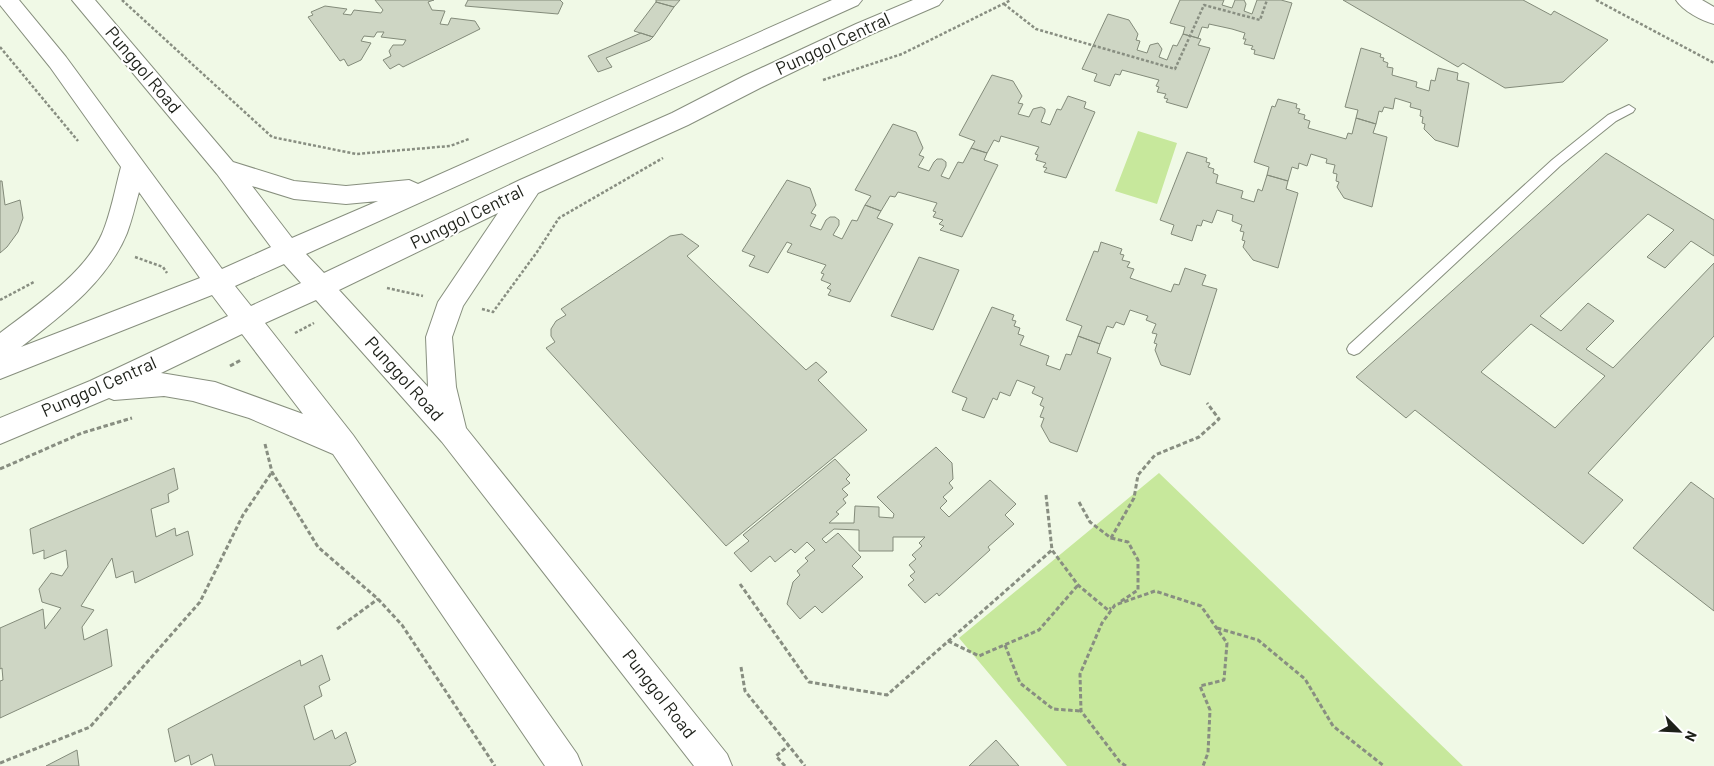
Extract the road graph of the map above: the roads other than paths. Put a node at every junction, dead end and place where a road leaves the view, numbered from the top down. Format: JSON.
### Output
{"nodes":[{"id":1,"x":7,"y":0,"type":"edge"},
{"id":2,"x":83,"y":0,"type":"edge"},
{"id":3,"x":851,"y":0,"type":"edge"},
{"id":4,"x":932,"y":0,"type":"edge"},
{"id":5,"x":1687,"y":0,"type":"edge"},
{"id":6,"x":1714,"y":17,"type":"edge"},
{"id":7,"x":1629,"y":109,"type":"dead end"},
{"id":8,"x":133,"y":167,"type":"junction"},
{"id":9,"x":225,"y":168,"type":"junction"},
{"id":10,"x":438,"y":186,"type":"junction"},
{"id":11,"x":529,"y":187,"type":"junction"},
{"id":12,"x":287,"y":250,"type":"junction"},
{"id":13,"x":217,"y":282,"type":"junction"},
{"id":14,"x":320,"y":285,"type":"junction"},
{"id":15,"x":246,"y":319,"type":"junction"},
{"id":16,"x":0,"y":348,"type":"edge"},
{"id":17,"x":1354,"y":350,"type":"dead end"},
{"id":18,"x":0,"y":367,"type":"edge"},
{"id":19,"x":100,"y":389,"type":"junction"},
{"id":20,"x":0,"y":431,"type":"edge"},
{"id":21,"x":452,"y":433,"type":"junction"},
{"id":22,"x":343,"y":444,"type":"junction"},
{"id":23,"x":565,"y":766,"type":"edge"},
{"id":24,"x":715,"y":766,"type":"edge"}],
"edges":[{"from":1,"to":8,"type":"main road"},
{"from":2,"to":9,"type":"main road","name":"Punggol Road"},
{"from":3,"to":10,"type":"main road","name":"Punggol Central"},
{"from":4,"to":11,"type":"main road","name":"Punggol Central"},
{"from":5,"to":6,"type":"main road"},
{"from":7,"to":17,"type":"lane"},
{"from":8,"to":13,"type":"main road"},
{"from":8,"to":16,"type":"main road"},
{"from":9,"to":10,"type":"main road"},
{"from":9,"to":12,"type":"main road","name":"Punggol Road"},
{"from":10,"to":12,"type":"main road","name":"Punggol Central"},
{"from":11,"to":14,"type":"main road","name":"Punggol Central"},
{"from":11,"to":21,"type":"main road"},
{"from":12,"to":13,"type":"main road","name":"Punggol Central"},
{"from":12,"to":14,"type":"main road","name":"Punggol Road"},
{"from":13,"to":15,"type":"main road"},
{"from":13,"to":18,"type":"main road","name":"Punggol Central"},
{"from":14,"to":15,"type":"main road","name":"Punggol Central"},
{"from":14,"to":21,"type":"main road","name":"Punggol Road"},
{"from":15,"to":19,"type":"main road","name":"Punggol Central"},
{"from":15,"to":22,"type":"main road"},
{"from":19,"to":20,"type":"main road","name":"Punggol Central"},
{"from":19,"to":22,"type":"main road"},
{"from":21,"to":24,"type":"main road","name":"Punggol Road"},
{"from":22,"to":23,"type":"main road"}]}
